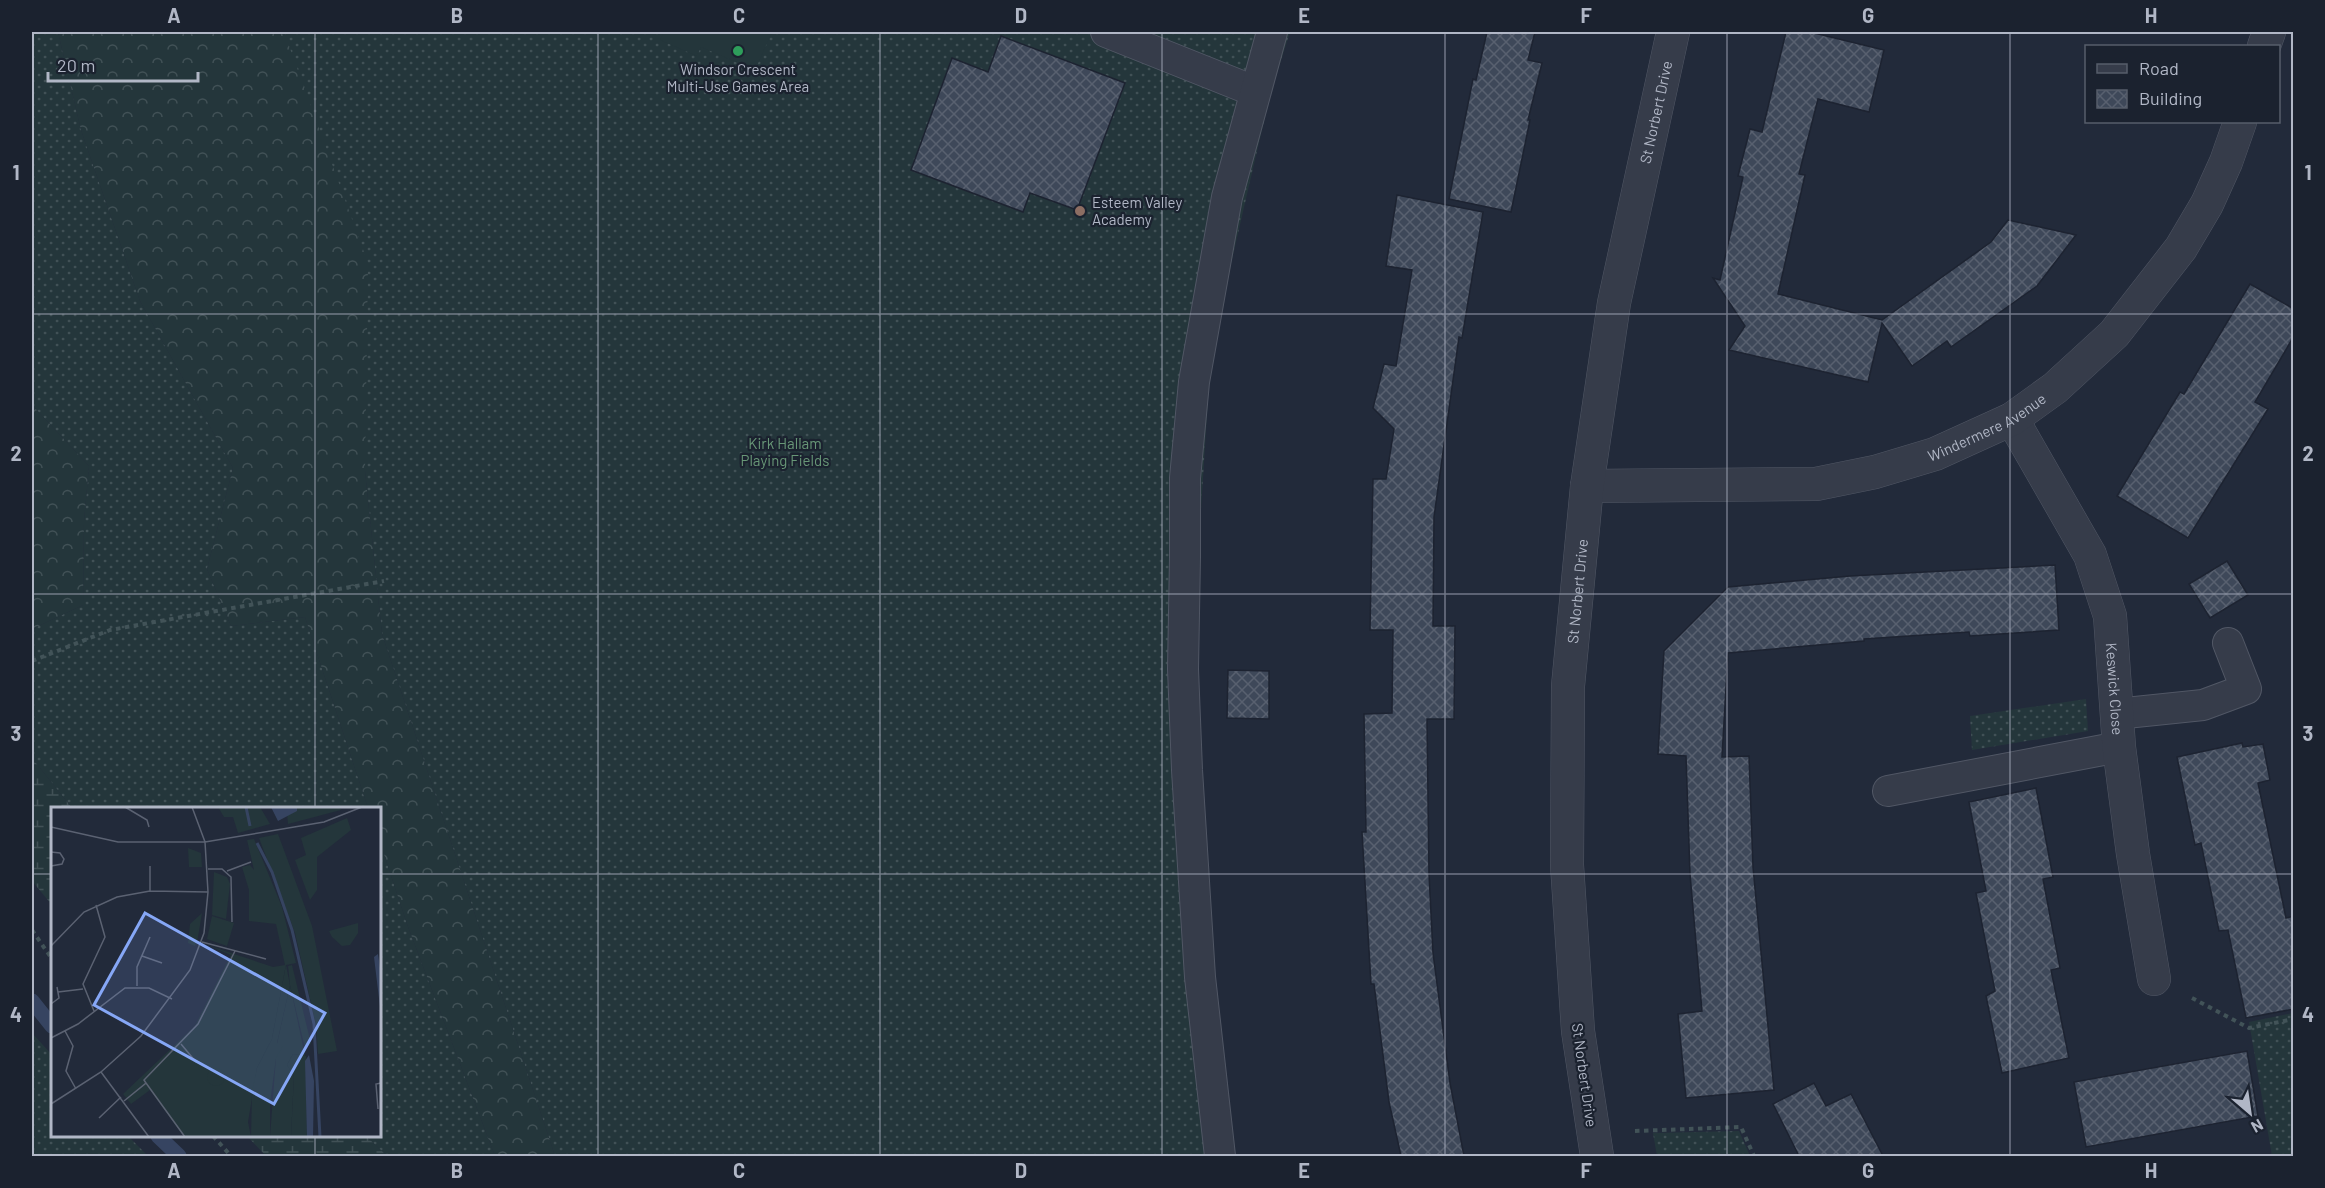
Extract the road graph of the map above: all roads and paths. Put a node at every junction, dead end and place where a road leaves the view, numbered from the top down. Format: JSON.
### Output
{"nodes":[{"id":1,"x":1107,"y":32,"type":"edge"},
{"id":2,"x":1272,"y":32,"type":"edge"},
{"id":3,"x":1673,"y":32,"type":"edge"},
{"id":4,"x":1254,"y":91,"type":"junction"},
{"id":5,"x":2240,"y":123,"type":"edge"},
{"id":6,"x":2012,"y":419,"type":"junction"},
{"id":7,"x":1587,"y":486,"type":"junction"},
{"id":8,"x":384,"y":581,"type":"dead end"},
{"id":9,"x":2228,"y":643,"type":"dead end"},
{"id":10,"x":32,"y":661,"type":"edge"},
{"id":11,"x":2116,"y":714,"type":"junction"},
{"id":12,"x":2119,"y":747,"type":"junction"},
{"id":13,"x":1888,"y":790,"type":"dead end"},
{"id":14,"x":32,"y":930,"type":"edge"},
{"id":15,"x":51,"y":958,"type":"edge"},
{"id":16,"x":2154,"y":979,"type":"joint"},
{"id":17,"x":2294,"y":1019,"type":"edge"},
{"id":18,"x":214,"y":1137,"type":"edge"},
{"id":19,"x":1595,"y":1144,"type":"edge"},
{"id":20,"x":231,"y":1156,"type":"edge"},
{"id":21,"x":1220,"y":1156,"type":"edge"},
{"id":22,"x":1754,"y":1156,"type":"edge"}],
"edges":[{"from":1,"to":4,"type":"lane"},
{"from":2,"to":4,"type":"lane"},
{"from":3,"to":7,"type":"street","name":"St Norbert Drive"},
{"from":4,"to":21,"type":"lane"},
{"from":5,"to":6,"type":"street","name":"Windermere Avenue"},
{"from":6,"to":7,"type":"street","name":"Windermere Avenue"},
{"from":6,"to":11,"type":"street","name":"Keswick Close"},
{"from":7,"to":19,"type":"street","name":"St Norbert Drive"},
{"from":8,"to":10,"type":"path"},
{"from":9,"to":11,"type":"lane"},
{"from":11,"to":12,"type":"street","name":"Keswick Close"},
{"from":12,"to":13,"type":"lane"},
{"from":12,"to":16,"type":"street","name":"Keswick Close"},
{"from":14,"to":15,"type":"path"},
{"from":16,"to":17,"type":"path"},
{"from":18,"to":20,"type":"path"},
{"from":19,"to":22,"type":"path"}]}
